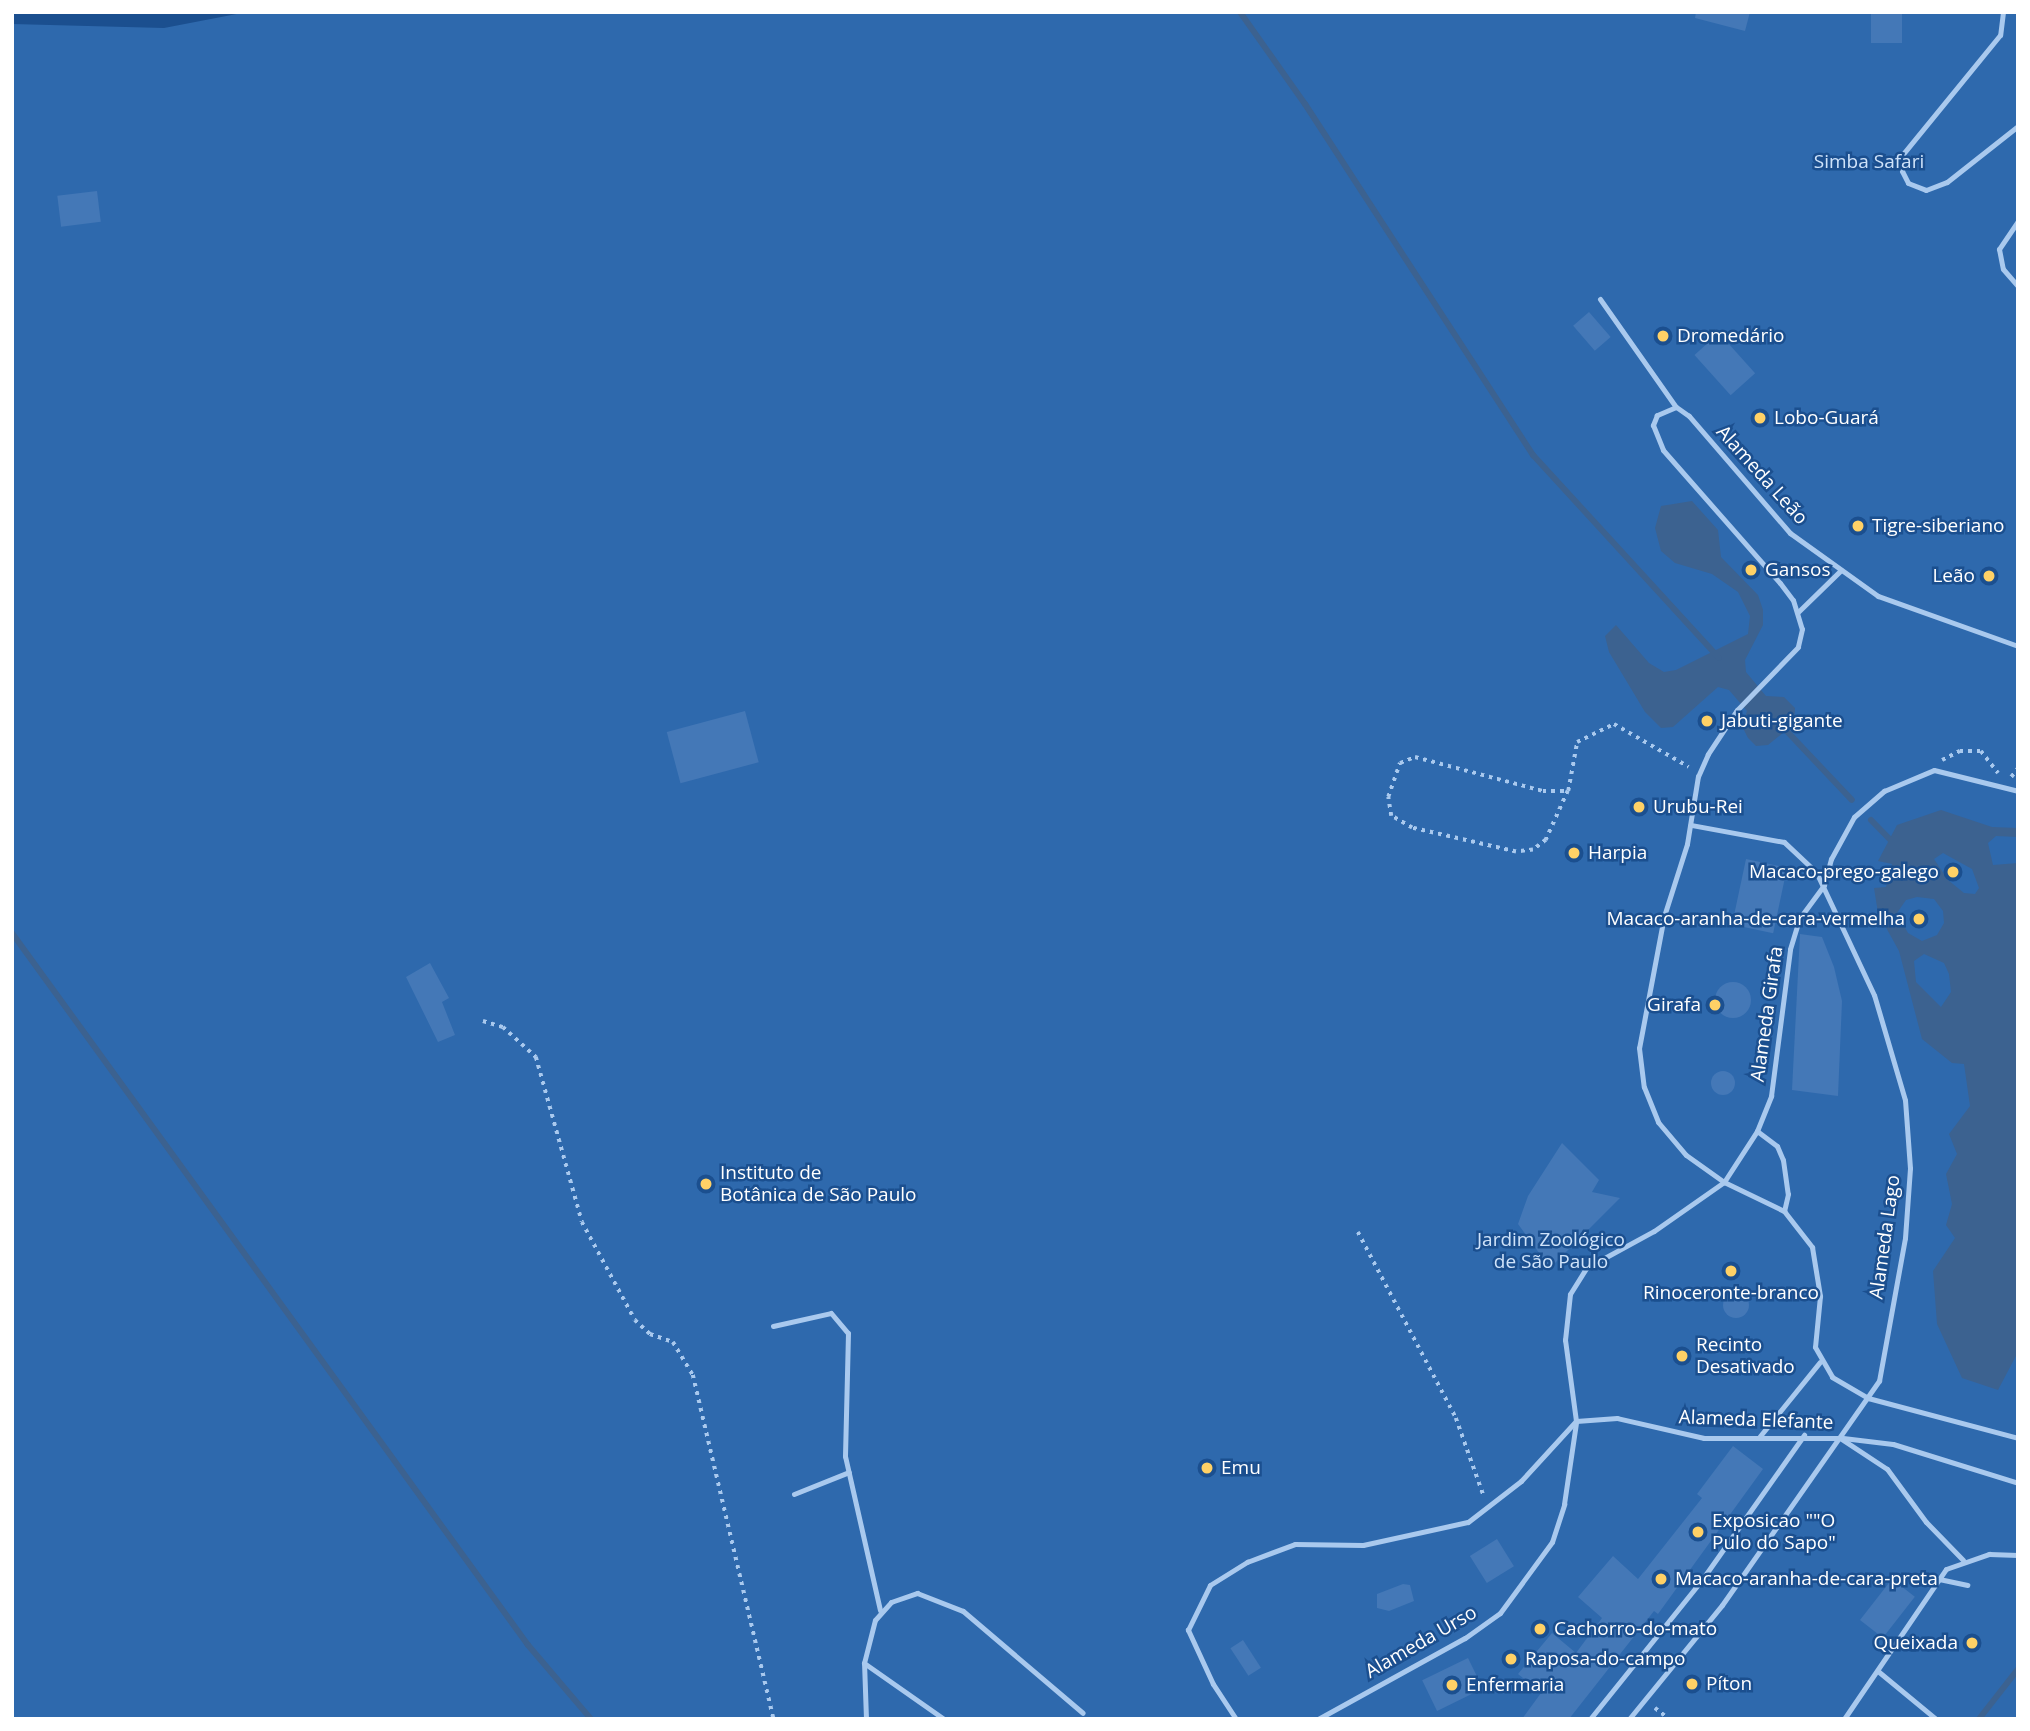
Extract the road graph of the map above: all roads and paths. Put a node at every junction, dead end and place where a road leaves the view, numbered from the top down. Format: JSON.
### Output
{"nodes":[{"id":1,"x":2003,"y":12,"type":"edge"},
{"id":2,"x":2018,"y":126,"type":"edge"},
{"id":3,"x":2018,"y":221,"type":"edge"},
{"id":4,"x":2018,"y":286,"type":"edge"},
{"id":5,"x":1600,"y":299,"type":"dead end"},
{"id":6,"x":1676,"y":407,"type":"junction"},
{"id":7,"x":1841,"y":570,"type":"junction"},
{"id":8,"x":1798,"y":612,"type":"junction"},
{"id":9,"x":2018,"y":646,"type":"edge"},
{"id":10,"x":2018,"y":768,"type":"edge"},
{"id":11,"x":1934,"y":770,"type":"junction"},
{"id":12,"x":1698,"y":776,"type":"junction"},
{"id":13,"x":2005,"y":788,"type":"junction"},
{"id":14,"x":1567,"y":791,"type":"junction"},
{"id":15,"x":2018,"y":791,"type":"edge"},
{"id":16,"x":1691,"y":825,"type":"junction"},
{"id":17,"x":1824,"y":885,"type":"junction"},
{"id":18,"x":483,"y":1020,"type":"dead end"},
{"id":19,"x":1757,"y":1131,"type":"junction"},
{"id":20,"x":1724,"y":1182,"type":"junction"},
{"id":21,"x":1784,"y":1211,"type":"junction"},
{"id":22,"x":1359,"y":1232,"type":"dead end"},
{"id":23,"x":774,"y":1326,"type":"dead end"},
{"id":24,"x":1820,"y":1363,"type":"junction"},
{"id":25,"x":1868,"y":1398,"type":"junction"},
{"id":26,"x":1576,"y":1421,"type":"junction"},
{"id":27,"x":1804,"y":1435,"type":"junction"},
{"id":28,"x":1759,"y":1436,"type":"junction"},
{"id":29,"x":1840,"y":1438,"type":"junction"},
{"id":30,"x":2018,"y":1438,"type":"edge"},
{"id":31,"x":849,"y":1472,"type":"junction"},
{"id":32,"x":2018,"y":1483,"type":"edge"},
{"id":33,"x":794,"y":1494,"type":"dead end"},
{"id":34,"x":1488,"y":1510,"type":"junction"},
{"id":35,"x":2018,"y":1555,"type":"edge"},
{"id":36,"x":1963,"y":1560,"type":"junction"},
{"id":37,"x":1938,"y":1579,"type":"junction"},
{"id":38,"x":1967,"y":1585,"type":"dead end"},
{"id":39,"x":880,"y":1610,"type":"junction"},
{"id":40,"x":864,"y":1663,"type":"junction"},
{"id":41,"x":1879,"y":1672,"type":"junction"},
{"id":42,"x":1645,"y":1700,"type":"junction"},
{"id":43,"x":1083,"y":1713,"type":"dead end"},
{"id":44,"x":774,"y":1719,"type":"edge"},
{"id":45,"x":866,"y":1719,"type":"edge"},
{"id":46,"x":944,"y":1719,"type":"edge"},
{"id":47,"x":1236,"y":1719,"type":"edge"},
{"id":48,"x":1318,"y":1719,"type":"edge"},
{"id":49,"x":1385,"y":1719,"type":"edge"},
{"id":50,"x":1395,"y":1719,"type":"edge"},
{"id":51,"x":1590,"y":1719,"type":"edge"},
{"id":52,"x":1629,"y":1719,"type":"edge"},
{"id":53,"x":1668,"y":1719,"type":"edge"},
{"id":54,"x":1844,"y":1719,"type":"edge"},
{"id":55,"x":1936,"y":1719,"type":"edge"}],
"edges":[{"from":1,"to":2,"type":"lane"},
{"from":3,"to":4,"type":"lane"},
{"from":5,"to":6,"type":"lane","name":"Alameda Leão"},
{"from":6,"to":7,"type":"lane","name":"Alameda Leão"},
{"from":6,"to":8,"type":"lane"},
{"from":7,"to":8,"type":"lane"},
{"from":7,"to":9,"type":"lane","name":"Alameda Leão"},
{"from":8,"to":12,"type":"lane"},
{"from":10,"to":13,"type":"path"},
{"from":11,"to":13,"type":"lane"},
{"from":11,"to":13,"type":"path"},
{"from":11,"to":17,"type":"lane"},
{"from":12,"to":14,"type":"path"},
{"from":12,"to":16,"type":"lane"},
{"from":13,"to":15,"type":"lane"},
{"from":14,"to":14,"type":"path"},
{"from":16,"to":17,"type":"lane","name":"Alameda Lago"},
{"from":16,"to":20,"type":"lane"},
{"from":17,"to":19,"type":"lane","name":"Alameda Girafa"},
{"from":17,"to":25,"type":"lane","name":"Alameda Lago"},
{"from":18,"to":44,"type":"path"},
{"from":19,"to":20,"type":"lane","name":"Alameda Girafa"},
{"from":19,"to":21,"type":"lane"},
{"from":20,"to":21,"type":"lane"},
{"from":20,"to":26,"type":"lane"},
{"from":21,"to":24,"type":"lane"},
{"from":22,"to":34,"type":"path"},
{"from":23,"to":31,"type":"lane"},
{"from":24,"to":25,"type":"lane","name":"Alameda Elefante"},
{"from":24,"to":28,"type":"lane"},
{"from":25,"to":29,"type":"lane","name":"Alameda Lago"},
{"from":25,"to":30,"type":"lane","name":"Alameda Elefante"},
{"from":26,"to":28,"type":"lane","name":"Alameda Elefante"},
{"from":26,"to":34,"type":"lane"},
{"from":26,"to":48,"type":"lane","name":"Alameda Urso"},
{"from":27,"to":28,"type":"lane","name":"Alameda Elefante"},
{"from":27,"to":29,"type":"lane","name":"Alameda Elefante"},
{"from":27,"to":51,"type":"lane"},
{"from":29,"to":32,"type":"lane"},
{"from":29,"to":36,"type":"lane","name":"Alameda Elefante"},
{"from":29,"to":42,"type":"lane","name":"Alameda Lago"},
{"from":31,"to":33,"type":"lane"},
{"from":31,"to":39,"type":"lane"},
{"from":34,"to":47,"type":"lane"},
{"from":35,"to":36,"type":"lane"},
{"from":36,"to":37,"type":"lane"},
{"from":37,"to":38,"type":"lane"},
{"from":37,"to":41,"type":"lane"},
{"from":39,"to":40,"type":"lane"},
{"from":39,"to":43,"type":"lane"},
{"from":40,"to":45,"type":"lane"},
{"from":40,"to":46,"type":"lane"},
{"from":41,"to":54,"type":"lane"},
{"from":41,"to":55,"type":"lane"},
{"from":42,"to":52,"type":"lane","name":"Alameda Lago"},
{"from":42,"to":53,"type":"path"},
{"from":49,"to":50,"type":"path"}]}
